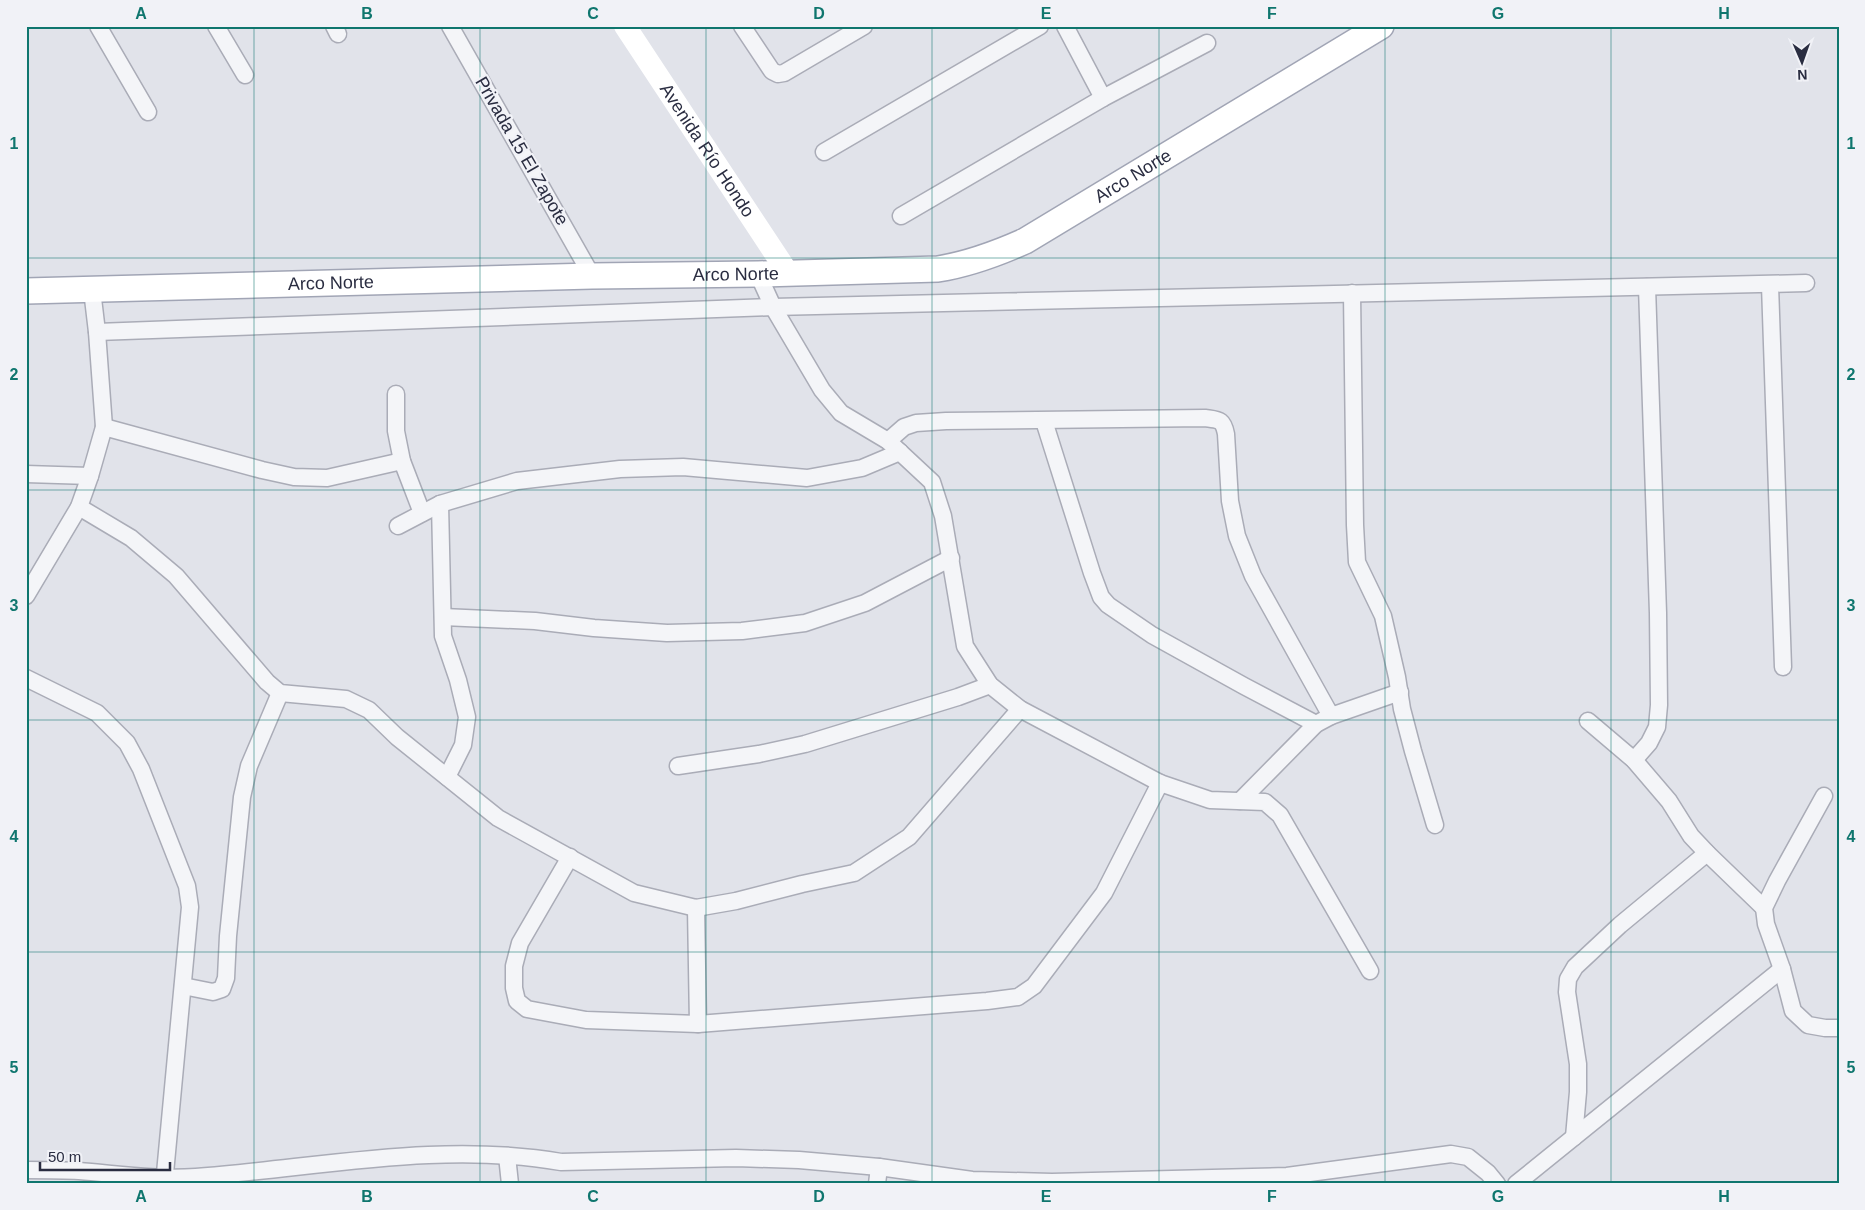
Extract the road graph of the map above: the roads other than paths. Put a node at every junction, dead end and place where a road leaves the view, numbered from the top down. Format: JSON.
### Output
{"nodes":[{"id":1,"x":98,"y":26,"type":"edge"},
{"id":2,"x":216,"y":26,"type":"edge"},
{"id":3,"x":450,"y":26,"type":"edge"},
{"id":4,"x":625,"y":26,"type":"edge"},
{"id":5,"x":742,"y":26,"type":"edge"},
{"id":6,"x":864,"y":26,"type":"edge"},
{"id":7,"x":1040,"y":26,"type":"edge"},
{"id":8,"x":1065,"y":26,"type":"edge"},
{"id":9,"x":1382,"y":26,"type":"edge"},
{"id":10,"x":1207,"y":42,"type":"dead end"},
{"id":11,"x":246,"y":75,"type":"dead end"},
{"id":12,"x":1103,"y":98,"type":"junction"},
{"id":13,"x":148,"y":112,"type":"dead end"},
{"id":14,"x":824,"y":152,"type":"dead end"},
{"id":15,"x":901,"y":216,"type":"dead end"},
{"id":16,"x":758,"y":274,"type":"junction"},
{"id":17,"x":788,"y":274,"type":"junction"},
{"id":18,"x":592,"y":276,"type":"junction"},
{"id":19,"x":1806,"y":283,"type":"dead end"},
{"id":20,"x":1770,"y":284,"type":"junction"},
{"id":21,"x":1647,"y":287,"type":"junction"},
{"id":22,"x":92,"y":290,"type":"junction"},
{"id":23,"x":26,"y":291,"type":"edge"},
{"id":24,"x":1352,"y":293,"type":"junction"},
{"id":25,"x":773,"y":307,"type":"junction"},
{"id":26,"x":98,"y":332,"type":"junction"},
{"id":27,"x":396,"y":394,"type":"dead end"},
{"id":28,"x":1044,"y":421,"type":"junction"},
{"id":29,"x":104,"y":427,"type":"junction"},
{"id":30,"x":894,"y":447,"type":"junction"},
{"id":31,"x":402,"y":461,"type":"junction"},
{"id":32,"x":26,"y":474,"type":"edge"},
{"id":33,"x":90,"y":476,"type":"junction"},
{"id":34,"x":440,"y":504,"type":"junction"},
{"id":35,"x":79,"y":507,"type":"junction"},
{"id":36,"x":422,"y":513,"type":"junction"},
{"id":37,"x":398,"y":526,"type":"dead end"},
{"id":38,"x":950,"y":558,"type":"junction"},
{"id":39,"x":26,"y":596,"type":"edge"},
{"id":40,"x":442,"y":617,"type":"junction"},
{"id":41,"x":1784,"y":667,"type":"dead end"},
{"id":42,"x":26,"y":678,"type":"edge"},
{"id":43,"x":990,"y":685,"type":"junction"},
{"id":44,"x":280,"y":692,"type":"junction"},
{"id":45,"x":1400,"y":692,"type":"junction"},
{"id":46,"x":1020,"y":709,"type":"junction"},
{"id":47,"x":1331,"y":716,"type":"junction"},
{"id":48,"x":1588,"y":721,"type":"dead end"},
{"id":49,"x":1316,"y":724,"type":"junction"},
{"id":50,"x":1634,"y":760,"type":"junction"},
{"id":51,"x":678,"y":766,"type":"dead end"},
{"id":52,"x":447,"y":777,"type":"junction"},
{"id":53,"x":1160,"y":783,"type":"junction"},
{"id":54,"x":1824,"y":796,"type":"dead end"},
{"id":55,"x":1240,"y":801,"type":"junction"},
{"id":56,"x":1435,"y":825,"type":"dead end"},
{"id":57,"x":1707,"y":854,"type":"junction"},
{"id":58,"x":570,"y":857,"type":"junction"},
{"id":59,"x":696,"y":908,"type":"junction"},
{"id":60,"x":1764,"y":908,"type":"junction"},
{"id":61,"x":1782,"y":969,"type":"junction"},
{"id":62,"x":1370,"y":971,"type":"dead end"},
{"id":63,"x":184,"y":986,"type":"junction"},
{"id":64,"x":698,"y":1024,"type":"junction"},
{"id":65,"x":1839,"y":1028,"type":"edge"},
{"id":66,"x":1574,"y":1137,"type":"junction"},
{"id":67,"x":508,"y":1156,"type":"junction"},
{"id":68,"x":879,"y":1167,"type":"junction"},
{"id":69,"x":26,"y":1170,"type":"edge"},
{"id":70,"x":164,"y":1181,"type":"edge"},
{"id":71,"x":1165,"y":1181,"type":"edge"},
{"id":72,"x":510,"y":1184,"type":"edge"},
{"id":73,"x":877,"y":1184,"type":"edge"},
{"id":74,"x":1497,"y":1184,"type":"edge"},
{"id":75,"x":1516,"y":1184,"type":"edge"}],
"edges":[{"from":1,"to":13,"type":"street"},
{"from":2,"to":11,"type":"street"},
{"from":3,"to":18,"type":"street","name":"Privada 15 El Zapote"},
{"from":4,"to":17,"type":"main road","name":"Avenida Río Hondo"},
{"from":5,"to":6,"type":"street"},
{"from":7,"to":14,"type":"street"},
{"from":8,"to":12,"type":"street"},
{"from":9,"to":17,"type":"main road","name":"Arco Norte"},
{"from":10,"to":12,"type":"street"},
{"from":12,"to":15,"type":"street"},
{"from":16,"to":17,"type":"main road","name":"Arco Norte"},
{"from":16,"to":18,"type":"main road","name":"Arco Norte"},
{"from":16,"to":25,"type":"street"},
{"from":18,"to":22,"type":"main road","name":"Arco Norte"},
{"from":19,"to":20,"type":"street"},
{"from":20,"to":21,"type":"street"},
{"from":20,"to":41,"type":"street"},
{"from":21,"to":24,"type":"street"},
{"from":21,"to":50,"type":"street"},
{"from":22,"to":23,"type":"main road","name":"Arco Norte"},
{"from":22,"to":26,"type":"street"},
{"from":24,"to":25,"type":"street"},
{"from":24,"to":45,"type":"street"},
{"from":25,"to":26,"type":"street"},
{"from":25,"to":30,"type":"street"},
{"from":26,"to":29,"type":"street"},
{"from":27,"to":31,"type":"street"},
{"from":28,"to":30,"type":"street"},
{"from":28,"to":47,"type":"street"},
{"from":28,"to":49,"type":"street"},
{"from":29,"to":31,"type":"street"},
{"from":29,"to":33,"type":"street"},
{"from":30,"to":34,"type":"street"},
{"from":30,"to":38,"type":"street"},
{"from":31,"to":36,"type":"street"},
{"from":32,"to":33,"type":"street"},
{"from":33,"to":35,"type":"street"},
{"from":34,"to":36,"type":"street"},
{"from":34,"to":40,"type":"street"},
{"from":35,"to":39,"type":"street"},
{"from":35,"to":44,"type":"street"},
{"from":36,"to":37,"type":"street"},
{"from":38,"to":40,"type":"street"},
{"from":38,"to":43,"type":"street"},
{"from":40,"to":52,"type":"street"},
{"from":42,"to":63,"type":"street"},
{"from":43,"to":46,"type":"street"},
{"from":43,"to":51,"type":"street"},
{"from":44,"to":52,"type":"street"},
{"from":44,"to":63,"type":"street"},
{"from":45,"to":47,"type":"street"},
{"from":45,"to":56,"type":"street"},
{"from":46,"to":53,"type":"street"},
{"from":46,"to":59,"type":"street"},
{"from":47,"to":49,"type":"street"},
{"from":48,"to":50,"type":"street"},
{"from":49,"to":55,"type":"street"},
{"from":50,"to":57,"type":"street"},
{"from":52,"to":58,"type":"street"},
{"from":53,"to":55,"type":"street"},
{"from":53,"to":64,"type":"street"},
{"from":54,"to":60,"type":"street"},
{"from":55,"to":62,"type":"street"},
{"from":57,"to":60,"type":"street"},
{"from":57,"to":66,"type":"street"},
{"from":58,"to":59,"type":"street"},
{"from":58,"to":64,"type":"street"},
{"from":59,"to":64,"type":"street"},
{"from":60,"to":61,"type":"street"},
{"from":61,"to":65,"type":"street"},
{"from":61,"to":66,"type":"street"},
{"from":63,"to":70,"type":"street"},
{"from":66,"to":75,"type":"street"},
{"from":67,"to":68,"type":"street"},
{"from":67,"to":70,"type":"street"},
{"from":67,"to":72,"type":"street"},
{"from":68,"to":71,"type":"street"},
{"from":68,"to":73,"type":"street"},
{"from":69,"to":70,"type":"street"},
{"from":71,"to":74,"type":"street"}]}
